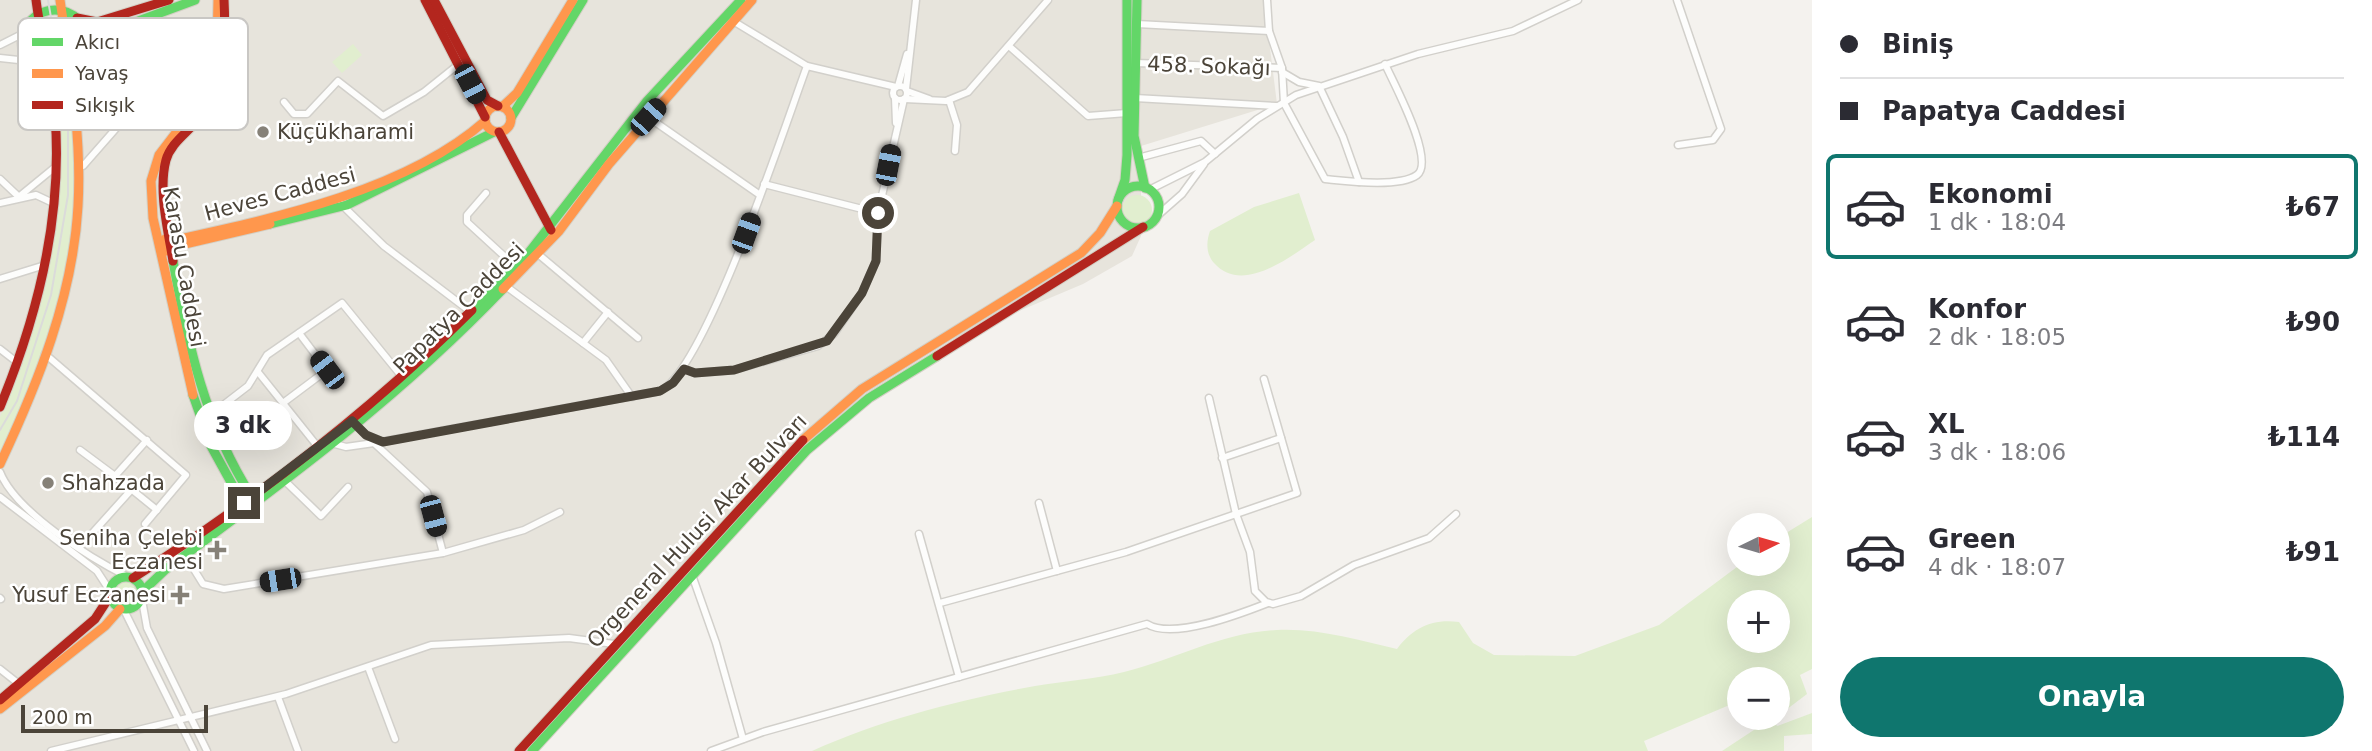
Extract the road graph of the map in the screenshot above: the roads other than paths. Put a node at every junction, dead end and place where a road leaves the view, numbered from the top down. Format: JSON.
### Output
{"nodes":[{"id":1,"x":36,"y":0,"type":"edge"},
{"id":2,"x":60,"y":0,"type":"edge"},
{"id":3,"x":169,"y":0,"type":"edge"},
{"id":4,"x":195,"y":0,"type":"edge"},
{"id":5,"x":218,"y":0,"type":"edge"},
{"id":6,"x":224,"y":0,"type":"edge"},
{"id":7,"x":425,"y":0,"type":"edge"},
{"id":8,"x":433,"y":0,"type":"edge"},
{"id":9,"x":573,"y":0,"type":"edge"},
{"id":10,"x":583,"y":0,"type":"edge"},
{"id":11,"x":741,"y":0,"type":"edge"},
{"id":12,"x":752,"y":0,"type":"edge"},
{"id":13,"x":916,"y":0,"type":"edge"},
{"id":14,"x":1048,"y":0,"type":"edge"},
{"id":15,"x":1127,"y":0,"type":"edge"},
{"id":16,"x":1138,"y":0,"type":"edge"},
{"id":17,"x":1267,"y":0,"type":"edge"},
{"id":18,"x":1578,"y":0,"type":"edge"},
{"id":19,"x":1677,"y":0,"type":"edge"},
{"id":20,"x":62,"y":11,"type":"junction"},
{"id":21,"x":37,"y":15,"type":"junction"},
{"id":22,"x":75,"y":17,"type":"joint"},
{"id":23,"x":35,"y":18,"type":"edge"},
{"id":24,"x":38,"y":18,"type":"edge"},
{"id":25,"x":63,"y":18,"type":"edge"},
{"id":26,"x":79,"y":18,"type":"edge"},
{"id":27,"x":110,"y":18,"type":"edge"},
{"id":28,"x":143,"y":18,"type":"edge"},
{"id":29,"x":218,"y":18,"type":"edge"},
{"id":30,"x":224,"y":18,"type":"edge"},
{"id":31,"x":733,"y":21,"type":"junction"},
{"id":32,"x":1137,"y":24,"type":"junction"},
{"id":33,"x":1269,"y":31,"type":"junction"},
{"id":34,"x":18,"y":36,"type":"edge"},
{"id":35,"x":0,"y":45,"type":"edge"},
{"id":36,"x":1010,"y":47,"type":"junction"},
{"id":37,"x":908,"y":52,"type":"junction"},
{"id":38,"x":0,"y":58,"type":"edge"},
{"id":39,"x":18,"y":60,"type":"edge"},
{"id":40,"x":459,"y":64,"type":"junction"},
{"id":41,"x":1136,"y":64,"type":"junction"},
{"id":42,"x":1385,"y":64,"type":"junction"},
{"id":43,"x":807,"y":66,"type":"junction"},
{"id":44,"x":1282,"y":70,"type":"junction"},
{"id":45,"x":1319,"y":86,"type":"junction"},
{"id":46,"x":906,"y":90,"type":"junction"},
{"id":47,"x":895,"y":91,"type":"junction"},
{"id":48,"x":1135,"y":98,"type":"junction"},
{"id":49,"x":904,"y":99,"type":"junction"},
{"id":50,"x":929,"y":99,"type":"junction"},
{"id":51,"x":949,"y":100,"type":"junction"},
{"id":52,"x":284,"y":102,"type":"dead end"},
{"id":53,"x":1281,"y":104,"type":"junction"},
{"id":54,"x":500,"y":106,"type":"junction"},
{"id":55,"x":1127,"y":113,"type":"junction"},
{"id":56,"x":648,"y":117,"type":"junction"},
{"id":57,"x":511,"y":118,"type":"junction"},
{"id":58,"x":485,"y":119,"type":"junction"},
{"id":59,"x":896,"y":122,"type":"junction"},
{"id":60,"x":55,"y":130,"type":"edge"},
{"id":61,"x":75,"y":130,"type":"edge"},
{"id":62,"x":114,"y":130,"type":"edge"},
{"id":63,"x":183,"y":130,"type":"edge"},
{"id":64,"x":183,"y":130,"type":"edge"},
{"id":65,"x":499,"y":132,"type":"junction"},
{"id":66,"x":1678,"y":145,"type":"dead end"},
{"id":67,"x":955,"y":151,"type":"dead end"},
{"id":68,"x":1215,"y":154,"type":"junction"},
{"id":69,"x":1138,"y":158,"type":"junction"},
{"id":70,"x":1205,"y":162,"type":"junction"},
{"id":71,"x":78,"y":167,"type":"junction"},
{"id":72,"x":54,"y":168,"type":"junction"},
{"id":73,"x":0,"y":179,"type":"edge"},
{"id":74,"x":1359,"y":182,"type":"junction"},
{"id":75,"x":764,"y":184,"type":"junction"},
{"id":76,"x":1147,"y":189,"type":"junction"},
{"id":77,"x":486,"y":193,"type":"dead end"},
{"id":78,"x":760,"y":195,"type":"junction"},
{"id":79,"x":19,"y":197,"type":"junction"},
{"id":80,"x":0,"y":203,"type":"edge"},
{"id":81,"x":53,"y":203,"type":"junction"},
{"id":82,"x":340,"y":203,"type":"junction"},
{"id":83,"x":1118,"y":203,"type":"junction"},
{"id":84,"x":878,"y":213,"type":"junction"},
{"id":85,"x":1157,"y":216,"type":"junction"},
{"id":86,"x":1143,"y":227,"type":"junction"},
{"id":87,"x":555,"y":229,"type":"junction"},
{"id":88,"x":171,"y":244,"type":"junction"},
{"id":89,"x":160,"y":246,"type":"junction"},
{"id":90,"x":538,"y":254,"type":"junction"},
{"id":91,"x":45,"y":265,"type":"junction"},
{"id":92,"x":516,"y":267,"type":"junction"},
{"id":93,"x":0,"y":279,"type":"edge"},
{"id":94,"x":507,"y":287,"type":"junction"},
{"id":95,"x":471,"y":312,"type":"junction"},
{"id":96,"x":608,"y":312,"type":"junction"},
{"id":97,"x":299,"y":332,"type":"junction"},
{"id":98,"x":638,"y":338,"type":"dead end"},
{"id":99,"x":583,"y":343,"type":"junction"},
{"id":100,"x":0,"y":349,"type":"edge"},
{"id":101,"x":45,"y":354,"type":"junction"},
{"id":102,"x":18,"y":363,"type":"junction"},
{"id":103,"x":684,"y":369,"type":"junction"},
{"id":104,"x":258,"y":372,"type":"junction"},
{"id":105,"x":402,"y":378,"type":"junction"},
{"id":106,"x":1264,"y":379,"type":"dead end"},
{"id":107,"x":632,"y":397,"type":"junction"},
{"id":108,"x":1209,"y":398,"type":"dead end"},
{"id":109,"x":283,"y":403,"type":"junction"},
{"id":110,"x":0,"y":406,"type":"edge"},
{"id":111,"x":209,"y":415,"type":"junction"},
{"id":112,"x":354,"y":424,"type":"junction"},
{"id":113,"x":1281,"y":438,"type":"junction"},
{"id":114,"x":147,"y":440,"type":"junction"},
{"id":115,"x":333,"y":440,"type":"junction"},
{"id":116,"x":383,"y":442,"type":"junction"},
{"id":117,"x":374,"y":443,"type":"junction"},
{"id":118,"x":318,"y":447,"type":"junction"},
{"id":119,"x":80,"y":450,"type":"dead end"},
{"id":120,"x":1222,"y":458,"type":"junction"},
{"id":121,"x":0,"y":464,"type":"edge"},
{"id":122,"x":0,"y":472,"type":"edge"},
{"id":123,"x":115,"y":476,"type":"junction"},
{"id":124,"x":285,"y":481,"type":"junction"},
{"id":125,"x":348,"y":487,"type":"dead end"},
{"id":126,"x":132,"y":489,"type":"junction"},
{"id":127,"x":0,"y":497,"type":"edge"},
{"id":128,"x":252,"y":497,"type":"junction"},
{"id":129,"x":1039,"y":503,"type":"dead end"},
{"id":130,"x":243,"y":504,"type":"junction"},
{"id":131,"x":157,"y":510,"type":"junction"},
{"id":132,"x":560,"y":512,"type":"dead end"},
{"id":133,"x":1236,"y":514,"type":"junction"},
{"id":134,"x":1456,"y":514,"type":"dead end"},
{"id":135,"x":145,"y":524,"type":"dead end"},
{"id":136,"x":919,"y":534,"type":"dead end"},
{"id":137,"x":79,"y":548,"type":"junction"},
{"id":138,"x":443,"y":553,"type":"junction"},
{"id":139,"x":186,"y":555,"type":"junction"},
{"id":140,"x":1057,"y":571,"type":"junction"},
{"id":141,"x":692,"y":575,"type":"junction"},
{"id":142,"x":130,"y":577,"type":"junction"},
{"id":143,"x":110,"y":593,"type":"junction"},
{"id":144,"x":142,"y":595,"type":"junction"},
{"id":145,"x":940,"y":603,"type":"junction"},
{"id":146,"x":1268,"y":603,"type":"junction"},
{"id":147,"x":122,"y":609,"type":"junction"},
{"id":148,"x":614,"y":644,"type":"junction"},
{"id":149,"x":368,"y":667,"type":"junction"},
{"id":150,"x":0,"y":669,"type":"edge"},
{"id":151,"x":959,"y":677,"type":"junction"},
{"id":152,"x":19,"y":684,"type":"junction"},
{"id":153,"x":278,"y":697,"type":"junction"},
{"id":154,"x":0,"y":700,"type":"edge"},
{"id":155,"x":0,"y":709,"type":"edge"},
{"id":156,"x":190,"y":718,"type":"junction"},
{"id":157,"x":179,"y":720,"type":"junction"},
{"id":158,"x":395,"y":739,"type":"dead end"},
{"id":159,"x":743,"y":739,"type":"junction"},
{"id":160,"x":51,"y":751,"type":"edge"},
{"id":161,"x":194,"y":751,"type":"edge"},
{"id":162,"x":207,"y":751,"type":"edge"},
{"id":163,"x":298,"y":751,"type":"edge"},
{"id":164,"x":519,"y":751,"type":"edge"},
{"id":165,"x":532,"y":751,"type":"edge"},
{"id":166,"x":711,"y":751,"type":"edge"}],
"edges":[{"from":1,"to":21,"type":"street"},
{"from":2,"to":20,"type":"street"},
{"from":3,"to":27,"type":"street"},
{"from":4,"to":28,"type":"street"},
{"from":5,"to":29,"type":"street","name":"Karasu Caddesi"},
{"from":6,"to":30,"type":"street","name":"Karasu Caddesi"},
{"from":7,"to":40,"type":"street"},
{"from":8,"to":54,"type":"street"},
{"from":9,"to":54,"type":"street"},
{"from":10,"to":57,"type":"street"},
{"from":11,"to":87,"type":"street","name":"Papatya Caddesi"},
{"from":12,"to":31,"type":"street","name":"Papatya Caddesi"},
{"from":13,"to":37,"type":"street"},
{"from":14,"to":36,"type":"street"},
{"from":15,"to":55,"type":"street","name":"Orgeneral Hulusi Akar Bulvarı"},
{"from":16,"to":32,"type":"street"},
{"from":17,"to":33,"type":"street"},
{"from":18,"to":42,"type":"street"},
{"from":19,"to":66,"type":"street"},
{"from":20,"to":21,"type":"street"},
{"from":20,"to":22,"type":"street"},
{"from":20,"to":25,"type":"street"},
{"from":21,"to":23,"type":"street"},
{"from":21,"to":24,"type":"street"},
{"from":22,"to":26,"type":"street"},
{"from":31,"to":43,"type":"street"},
{"from":31,"to":56,"type":"street","name":"Papatya Caddesi"},
{"from":32,"to":33,"type":"street"},
{"from":32,"to":41,"type":"street"},
{"from":33,"to":44,"type":"street"},
{"from":34,"to":35,"type":"street"},
{"from":36,"to":51,"type":"street"},
{"from":36,"to":55,"type":"street"},
{"from":37,"to":46,"type":"street"},
{"from":37,"to":47,"type":"street"},
{"from":38,"to":39,"type":"street"},
{"from":40,"to":52,"type":"street"},
{"from":40,"to":58,"type":"street"},
{"from":41,"to":44,"type":"street","name":"458. Sokağı"},
{"from":41,"to":48,"type":"street"},
{"from":42,"to":45,"type":"street"},
{"from":42,"to":74,"type":"street"},
{"from":43,"to":47,"type":"street"},
{"from":43,"to":75,"type":"street"},
{"from":44,"to":45,"type":"street"},
{"from":44,"to":53,"type":"street"},
{"from":45,"to":53,"type":"street"},
{"from":45,"to":74,"type":"street"},
{"from":46,"to":47,"type":"street"},
{"from":46,"to":49,"type":"street"},
{"from":46,"to":50,"type":"street"},
{"from":47,"to":49,"type":"street"},
{"from":47,"to":59,"type":"street"},
{"from":48,"to":53,"type":"street"},
{"from":48,"to":69,"type":"street"},
{"from":49,"to":50,"type":"street"},
{"from":49,"to":59,"type":"street"},
{"from":50,"to":51,"type":"street"},
{"from":51,"to":67,"type":"street"},
{"from":53,"to":68,"type":"street"},
{"from":53,"to":74,"type":"street"},
{"from":54,"to":57,"type":"street"},
{"from":54,"to":58,"type":"street","name":"Heves Caddesi"},
{"from":55,"to":83,"type":"street","name":"Orgeneral Hulusi Akar Bulvarı"},
{"from":56,"to":78,"type":"street"},
{"from":56,"to":87,"type":"street","name":"Papatya Caddesi"},
{"from":57,"to":65,"type":"street"},
{"from":58,"to":65,"type":"street"},
{"from":58,"to":82,"type":"street","name":"Heves Caddesi"},
{"from":59,"to":84,"type":"street"},
{"from":60,"to":72,"type":"street"},
{"from":61,"to":71,"type":"street"},
{"from":62,"to":71,"type":"street"},
{"from":63,"to":88,"type":"street","name":"Karasu Caddesi"},
{"from":64,"to":89,"type":"street","name":"Karasu Caddesi"},
{"from":65,"to":82,"type":"street","name":"Heves Caddesi"},
{"from":65,"to":87,"type":"street"},
{"from":68,"to":69,"type":"street"},
{"from":68,"to":70,"type":"street"},
{"from":69,"to":76,"type":"street"},
{"from":70,"to":76,"type":"street"},
{"from":70,"to":85,"type":"street"},
{"from":71,"to":101,"type":"street"},
{"from":72,"to":79,"type":"street"},
{"from":72,"to":81,"type":"street"},
{"from":73,"to":79,"type":"street"},
{"from":75,"to":78,"type":"street"},
{"from":75,"to":84,"type":"street"},
{"from":76,"to":83,"type":"street"},
{"from":76,"to":85,"type":"street"},
{"from":77,"to":92,"type":"street"},
{"from":78,"to":103,"type":"street"},
{"from":79,"to":80,"type":"street"},
{"from":79,"to":81,"type":"street"},
{"from":81,"to":91,"type":"street"},
{"from":82,"to":88,"type":"street","name":"Heves Caddesi"},
{"from":82,"to":88,"type":"street","name":"Heves Caddesi"},
{"from":82,"to":95,"type":"street"},
{"from":83,"to":86,"type":"street"},
{"from":83,"to":148,"type":"street","name":"Orgeneral Hulusi Akar Bulvarı"},
{"from":84,"to":103,"type":"street"},
{"from":85,"to":86,"type":"street"},
{"from":86,"to":141,"type":"street","name":"Orgeneral Hulusi Akar Bulvarı"},
{"from":87,"to":90,"type":"street","name":"Papatya Caddesi"},
{"from":87,"to":92,"type":"street","name":"Papatya Caddesi"},
{"from":88,"to":89,"type":"street"},
{"from":88,"to":111,"type":"street","name":"Karasu Caddesi"},
{"from":89,"to":130,"type":"street","name":"Karasu Caddesi"},
{"from":90,"to":94,"type":"street","name":"Papatya Caddesi"},
{"from":90,"to":96,"type":"street"},
{"from":91,"to":93,"type":"street"},
{"from":91,"to":102,"type":"street"},
{"from":92,"to":95,"type":"street","name":"Papatya Caddesi"},
{"from":94,"to":99,"type":"street"},
{"from":94,"to":112,"type":"street","name":"Papatya Caddesi"},
{"from":95,"to":105,"type":"street","name":"Papatya Caddesi"},
{"from":96,"to":98,"type":"street"},
{"from":96,"to":99,"type":"street"},
{"from":97,"to":104,"type":"street"},
{"from":97,"to":105,"type":"street"},
{"from":97,"to":109,"type":"street"},
{"from":99,"to":107,"type":"street"},
{"from":100,"to":102,"type":"street"},
{"from":101,"to":114,"type":"street"},
{"from":101,"to":121,"type":"street"},
{"from":102,"to":110,"type":"street"},
{"from":103,"to":107,"type":"street"},
{"from":104,"to":109,"type":"street"},
{"from":104,"to":111,"type":"street"},
{"from":105,"to":112,"type":"street","name":"Papatya Caddesi"},
{"from":106,"to":113,"type":"street"},
{"from":107,"to":116,"type":"street"},
{"from":108,"to":120,"type":"street"},
{"from":109,"to":118,"type":"street"},
{"from":111,"to":128,"type":"street","name":"Karasu Caddesi"},
{"from":112,"to":115,"type":"street","name":"Papatya Caddesi"},
{"from":112,"to":116,"type":"street"},
{"from":113,"to":120,"type":"street"},
{"from":113,"to":133,"type":"street"},
{"from":114,"to":123,"type":"street"},
{"from":114,"to":131,"type":"street"},
{"from":115,"to":117,"type":"street"},
{"from":115,"to":118,"type":"street","name":"Papatya Caddesi"},
{"from":115,"to":124,"type":"street","name":"Papatya Caddesi"},
{"from":116,"to":117,"type":"street"},
{"from":117,"to":138,"type":"street"},
{"from":118,"to":128,"type":"street","name":"Papatya Caddesi"},
{"from":119,"to":123,"type":"street"},
{"from":120,"to":133,"type":"street"},
{"from":122,"to":137,"type":"street"},
{"from":123,"to":126,"type":"street"},
{"from":124,"to":125,"type":"street"},
{"from":124,"to":139,"type":"street","name":"Papatya Caddesi"},
{"from":126,"to":131,"type":"street"},
{"from":126,"to":137,"type":"street"},
{"from":127,"to":143,"type":"street"},
{"from":128,"to":130,"type":"street","name":"Papatya Caddesi"},
{"from":129,"to":140,"type":"street"},
{"from":130,"to":142,"type":"street","name":"Papatya Caddesi"},
{"from":131,"to":135,"type":"street"},
{"from":132,"to":138,"type":"street"},
{"from":133,"to":140,"type":"street"},
{"from":133,"to":146,"type":"street"},
{"from":134,"to":146,"type":"street"},
{"from":136,"to":145,"type":"street"},
{"from":137,"to":142,"type":"street"},
{"from":138,"to":139,"type":"street"},
{"from":139,"to":144,"type":"street","name":"Papatya Caddesi"},
{"from":140,"to":145,"type":"street"},
{"from":141,"to":159,"type":"street"},
{"from":141,"to":165,"type":"street","name":"Orgeneral Hulusi Akar Bulvarı"},
{"from":142,"to":143,"type":"street"},
{"from":142,"to":144,"type":"street"},
{"from":143,"to":147,"type":"street"},
{"from":143,"to":152,"type":"street"},
{"from":144,"to":147,"type":"street"},
{"from":144,"to":156,"type":"street"},
{"from":145,"to":151,"type":"street"},
{"from":146,"to":151,"type":"street"},
{"from":147,"to":155,"type":"street"},
{"from":147,"to":157,"type":"street"},
{"from":148,"to":149,"type":"street"},
{"from":148,"to":164,"type":"street","name":"Orgeneral Hulusi Akar Bulvarı"},
{"from":149,"to":153,"type":"street"},
{"from":149,"to":158,"type":"street"},
{"from":150,"to":152,"type":"street"},
{"from":151,"to":159,"type":"street"},
{"from":152,"to":154,"type":"street"},
{"from":153,"to":156,"type":"street"},
{"from":153,"to":163,"type":"street"},
{"from":156,"to":157,"type":"street"},
{"from":156,"to":162,"type":"street"},
{"from":157,"to":160,"type":"street"},
{"from":157,"to":161,"type":"street"},
{"from":159,"to":166,"type":"street"}]}
